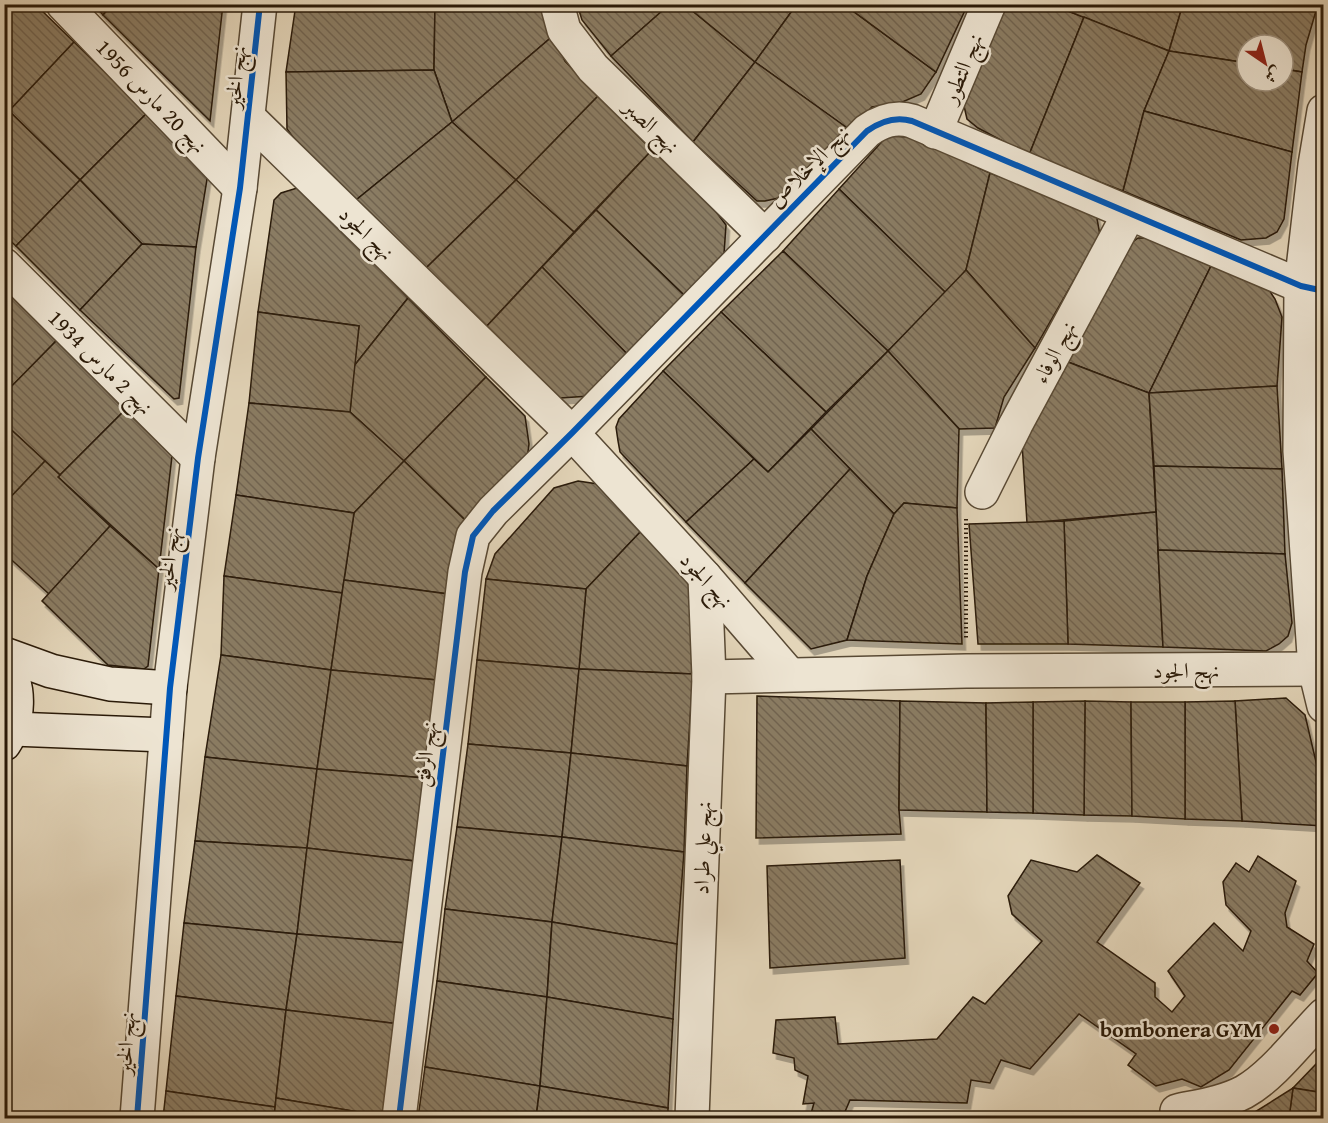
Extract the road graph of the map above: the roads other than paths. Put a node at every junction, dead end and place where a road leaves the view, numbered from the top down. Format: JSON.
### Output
{"nodes":[{"id":1,"x":63,"y":4,"type":"edge"},
{"id":2,"x":260,"y":4,"type":"edge"},
{"id":3,"x":557,"y":4,"type":"edge"},
{"id":4,"x":989,"y":4,"type":"edge"},
{"id":5,"x":1323,"y":111,"type":"edge"},
{"id":6,"x":249,"y":118,"type":"junction"},
{"id":7,"x":935,"y":132,"type":"junction"},
{"id":8,"x":240,"y":188,"type":"junction"},
{"id":9,"x":1129,"y":214,"type":"junction"},
{"id":10,"x":765,"y":236,"type":"junction"},
{"id":11,"x":4,"y":265,"type":"edge"},
{"id":12,"x":1312,"y":288,"type":"edge"},
{"id":13,"x":572,"y":433,"type":"junction"},
{"id":14,"x":198,"y":458,"type":"junction"},
{"id":15,"x":982,"y":492,"type":"road end"},
{"id":16,"x":705,"y":577,"type":"junction"},
{"id":17,"x":4,"y":654,"type":"edge"},
{"id":18,"x":4,"y":663,"type":"edge"},
{"id":19,"x":1315,"y":669,"type":"junction"},
{"id":20,"x":789,"y":674,"type":"junction"},
{"id":21,"x":709,"y":677,"type":"junction"},
{"id":22,"x":170,"y":688,"type":"junction"},
{"id":23,"x":1323,"y":706,"type":"edge"},
{"id":24,"x":166,"y":735,"type":"junction"},
{"id":25,"x":9,"y":737,"type":"edge"},
{"id":26,"x":1323,"y":1015,"type":"edge"},
{"id":27,"x":1177,"y":1111,"type":"dead end"},
{"id":28,"x":137,"y":1119,"type":"edge"},
{"id":29,"x":399,"y":1119,"type":"edge"},
{"id":30,"x":692,"y":1119,"type":"edge"}],
"edges":[{"from":1,"to":8,"type":"street","name":"نهج 20 مارس 1956"},
{"from":2,"to":6,"type":"street","name":"نهج الخير"},
{"from":3,"to":10,"type":"street","name":"نهج الصبر"},
{"from":4,"to":7,"type":"street","name":"نهج التطور"},
{"from":5,"to":12,"type":"street"},
{"from":6,"to":8,"type":"street","name":"نهج الخير"},
{"from":6,"to":13,"type":"street","name":"نهج الجود"},
{"from":7,"to":9,"type":"street","name":"نهج الإخلاص"},
{"from":7,"to":10,"type":"street","name":"نهج الإخلاص"},
{"from":8,"to":14,"type":"street","name":"نهج الخير"},
{"from":9,"to":12,"type":"street","name":"نهج الإخلاص"},
{"from":9,"to":15,"type":"street","name":"نهج الوفاء"},
{"from":10,"to":13,"type":"street","name":"نهج الإخلاص"},
{"from":11,"to":14,"type":"street","name":"نهج 2 مارس 1934"},
{"from":12,"to":19,"type":"street"},
{"from":13,"to":16,"type":"street","name":"نهج الجود"},
{"from":13,"to":29,"type":"street","name":"نهج الرفق"},
{"from":14,"to":22,"type":"street","name":"نهج الخير"},
{"from":16,"to":20,"type":"street","name":"نهج الجود"},
{"from":16,"to":21,"type":"street","name":"نهج علي طراد"},
{"from":17,"to":22,"type":"street"},
{"from":18,"to":25,"type":"street"},
{"from":19,"to":20,"type":"street","name":"نهج الجود"},
{"from":19,"to":23,"type":"street"},
{"from":20,"to":21,"type":"street"},
{"from":21,"to":30,"type":"street","name":"نهج علي طراد"},
{"from":22,"to":24,"type":"street","name":"نهج الخير"},
{"from":24,"to":25,"type":"street"},
{"from":24,"to":28,"type":"street","name":"نهج الخير"},
{"from":26,"to":27,"type":"street"}]}
